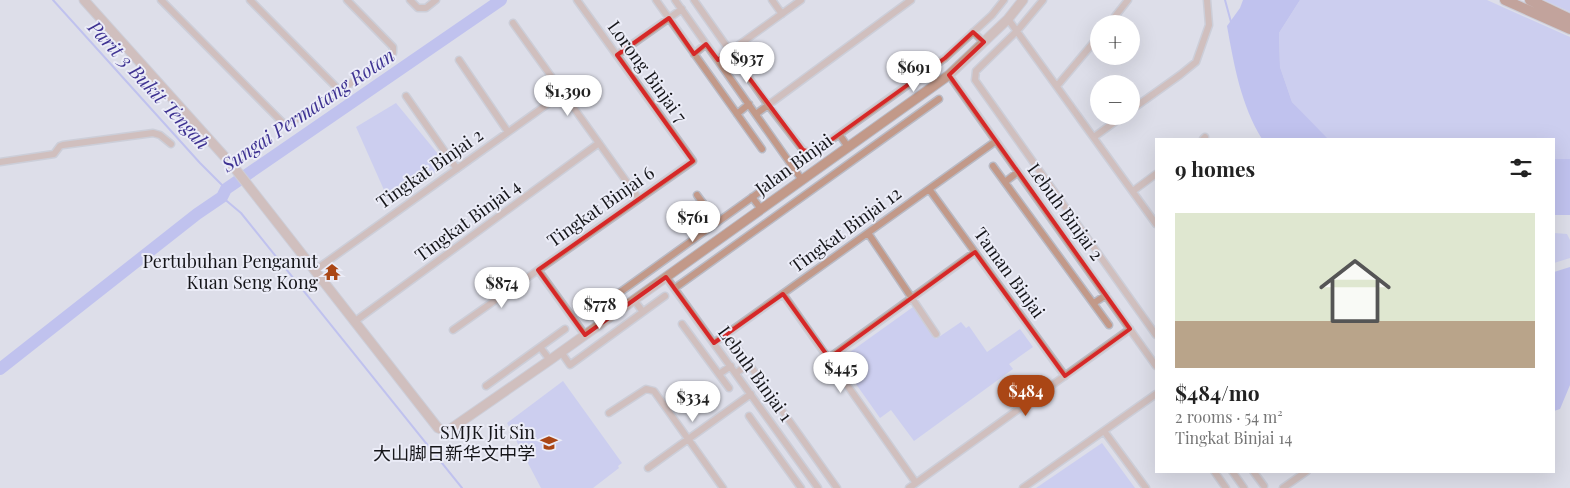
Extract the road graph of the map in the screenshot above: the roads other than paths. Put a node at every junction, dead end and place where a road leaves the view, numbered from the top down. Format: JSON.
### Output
{"nodes":[{"id":1,"x":84,"y":0,"type":"edge"},
{"id":2,"x":160,"y":0,"type":"edge"},
{"id":3,"x":250,"y":0,"type":"edge"},
{"id":4,"x":348,"y":0,"type":"edge"},
{"id":5,"x":410,"y":0,"type":"edge"},
{"id":6,"x":436,"y":0,"type":"edge"},
{"id":7,"x":577,"y":0,"type":"edge"},
{"id":8,"x":656,"y":0,"type":"edge"},
{"id":9,"x":675,"y":0,"type":"edge"},
{"id":10,"x":694,"y":0,"type":"edge"},
{"id":11,"x":772,"y":0,"type":"edge"},
{"id":12,"x":801,"y":0,"type":"edge"},
{"id":13,"x":911,"y":0,"type":"edge"},
{"id":14,"x":1004,"y":0,"type":"edge"},
{"id":15,"x":1023,"y":0,"type":"edge"},
{"id":16,"x":1042,"y":0,"type":"edge"},
{"id":17,"x":1128,"y":0,"type":"edge"},
{"id":18,"x":1207,"y":0,"type":"edge"},
{"id":19,"x":1505,"y":0,"type":"edge"},
{"id":20,"x":1530,"y":0,"type":"edge"},
{"id":21,"x":682,"y":9,"type":"junction"},
{"id":22,"x":782,"y":14,"type":"junction"},
{"id":23,"x":1116,"y":15,"type":"edge"},
{"id":24,"x":669,"y":18,"type":"junction"},
{"id":25,"x":1570,"y":19,"type":"edge"},
{"id":26,"x":1008,"y":20,"type":"junction"},
{"id":27,"x":514,"y":23,"type":"dead end"},
{"id":28,"x":1570,"y":29,"type":"edge"},
{"id":29,"x":1017,"y":31,"type":"junction"},
{"id":30,"x":973,"y":32,"type":"junction"},
{"id":31,"x":984,"y":42,"type":"junction"},
{"id":32,"x":706,"y":44,"type":"junction"},
{"id":33,"x":1090,"y":47,"type":"edge"},
{"id":34,"x":729,"y":51,"type":"junction"},
{"id":35,"x":694,"y":54,"type":"junction"},
{"id":36,"x":617,"y":56,"type":"junction"},
{"id":37,"x":459,"y":60,"type":"dead end"},
{"id":38,"x":718,"y":60,"type":"junction"},
{"id":39,"x":949,"y":75,"type":"junction"},
{"id":40,"x":1057,"y":86,"type":"junction"},
{"id":41,"x":340,"y":91,"type":"junction"},
{"id":42,"x":563,"y":93,"type":"junction"},
{"id":43,"x":406,"y":96,"type":"dead end"},
{"id":44,"x":914,"y":99,"type":"junction"},
{"id":45,"x":939,"y":99,"type":"dead end"},
{"id":46,"x":749,"y":104,"type":"junction"},
{"id":47,"x":1140,"y":104,"type":"edge"},
{"id":48,"x":768,"y":106,"type":"junction"},
{"id":49,"x":922,"y":110,"type":"junction"},
{"id":50,"x":737,"y":114,"type":"junction"},
{"id":51,"x":756,"y":114,"type":"junction"},
{"id":52,"x":1111,"y":125,"type":"edge"},
{"id":53,"x":508,"y":132,"type":"junction"},
{"id":54,"x":839,"y":134,"type":"junction"},
{"id":55,"x":1094,"y":137,"type":"junction"},
{"id":56,"x":996,"y":141,"type":"junction"},
{"id":57,"x":600,"y":143,"type":"junction"},
{"id":58,"x":171,"y":144,"type":"dead end"},
{"id":59,"x":848,"y":147,"type":"junction"},
{"id":60,"x":762,"y":149,"type":"dead end"},
{"id":61,"x":693,"y":161,"type":"joint"},
{"id":62,"x":0,"y":162,"type":"edge"},
{"id":63,"x":993,"y":166,"type":"dead end"},
{"id":64,"x":457,"y":169,"type":"junction"},
{"id":65,"x":1018,"y":172,"type":"junction"},
{"id":66,"x":1155,"y":175,"type":"edge"},
{"id":67,"x":779,"y":178,"type":"dead end"},
{"id":68,"x":802,"y":180,"type":"junction"},
{"id":69,"x":1005,"y":182,"type":"junction"},
{"id":70,"x":929,"y":189,"type":"junction"},
{"id":71,"x":1133,"y":191,"type":"junction"},
{"id":72,"x":697,"y":195,"type":"dead end"},
{"id":73,"x":752,"y":197,"type":"junction"},
{"id":74,"x":639,"y":199,"type":"junction"},
{"id":75,"x":761,"y":209,"type":"junction"},
{"id":76,"x":717,"y":222,"type":"junction"},
{"id":77,"x":1155,"y":223,"type":"edge"},
{"id":78,"x":868,"y":233,"type":"junction"},
{"id":79,"x":714,"y":243,"type":"junction"},
{"id":80,"x":975,"y":252,"type":"junction"},
{"id":81,"x":722,"y":254,"type":"junction"},
{"id":82,"x":538,"y":270,"type":"junction"},
{"id":83,"x":314,"y":271,"type":"junction"},
{"id":84,"x":666,"y":277,"type":"junction"},
{"id":85,"x":675,"y":288,"type":"junction"},
{"id":86,"x":783,"y":294,"type":"junction"},
{"id":87,"x":1106,"y":295,"type":"junction"},
{"id":88,"x":665,"y":296,"type":"dead end"},
{"id":89,"x":614,"y":297,"type":"junction"},
{"id":90,"x":912,"y":298,"type":"junction"},
{"id":91,"x":634,"y":300,"type":"junction"},
{"id":92,"x":1094,"y":303,"type":"junction"},
{"id":93,"x":622,"y":308,"type":"junction"},
{"id":94,"x":643,"y":312,"type":"junction"},
{"id":95,"x":587,"y":316,"type":"dead end"},
{"id":96,"x":354,"y":322,"type":"junction"},
{"id":97,"x":682,"y":324,"type":"dead end"},
{"id":98,"x":1109,"y":325,"type":"dead end"},
{"id":99,"x":565,"y":329,"type":"dead end"},
{"id":100,"x":1130,"y":329,"type":"junction"},
{"id":101,"x":453,"y":330,"type":"dead end"},
{"id":102,"x":936,"y":334,"type":"dead end"},
{"id":103,"x":1155,"y":334,"type":"edge"},
{"id":104,"x":585,"y":335,"type":"junction"},
{"id":105,"x":714,"y":343,"type":"junction"},
{"id":106,"x":734,"y":343,"type":"dead end"},
{"id":107,"x":540,"y":347,"type":"junction"},
{"id":108,"x":561,"y":352,"type":"junction"},
{"id":109,"x":829,"y":358,"type":"junction"},
{"id":110,"x":550,"y":360,"type":"junction"},
{"id":111,"x":749,"y":364,"type":"junction"},
{"id":112,"x":1155,"y":365,"type":"edge"},
{"id":113,"x":731,"y":366,"type":"junction"},
{"id":114,"x":736,"y":373,"type":"junction"},
{"id":115,"x":719,"y":374,"type":"junction"},
{"id":116,"x":1065,"y":376,"type":"junction"},
{"id":117,"x":486,"y":386,"type":"dead end"},
{"id":118,"x":729,"y":388,"type":"dead end"},
{"id":119,"x":751,"y":394,"type":"junction"},
{"id":120,"x":1155,"y":395,"type":"edge"},
{"id":121,"x":609,"y":414,"type":"dead end"},
{"id":122,"x":749,"y":416,"type":"dead end"},
{"id":123,"x":1104,"y":431,"type":"junction"},
{"id":124,"x":688,"y":439,"type":"junction"},
{"id":125,"x":648,"y":468,"type":"dead end"},
{"id":126,"x":1215,"y":473,"type":"edge"},
{"id":127,"x":1233,"y":473,"type":"edge"},
{"id":128,"x":1254,"y":473,"type":"edge"},
{"id":129,"x":1304,"y":473,"type":"edge"},
{"id":130,"x":916,"y":483,"type":"junction"},
{"id":131,"x":1264,"y":486,"type":"dead end"},
{"id":132,"x":723,"y":488,"type":"edge"},
{"id":133,"x":801,"y":488,"type":"edge"},
{"id":134,"x":818,"y":488,"type":"edge"},
{"id":135,"x":837,"y":488,"type":"edge"},
{"id":136,"x":909,"y":488,"type":"edge"},
{"id":137,"x":1023,"y":488,"type":"edge"},
{"id":138,"x":1146,"y":488,"type":"edge"},
{"id":139,"x":1226,"y":488,"type":"edge"},
{"id":140,"x":1244,"y":488,"type":"edge"},
{"id":141,"x":1283,"y":488,"type":"edge"}],
"edges":[{"from":1,"to":83,"type":"street"},
{"from":2,"to":41,"type":"street"},
{"from":3,"to":41,"type":"street"},
{"from":4,"to":41,"type":"street"},
{"from":5,"to":6,"type":"street"},
{"from":7,"to":36,"type":"street","name":"Lorong Binjai 7"},
{"from":8,"to":24,"type":"street"},
{"from":9,"to":21,"type":"street"},
{"from":10,"to":34,"type":"street"},
{"from":11,"to":22,"type":"street"},
{"from":12,"to":22,"type":"street"},
{"from":13,"to":48,"type":"street"},
{"from":14,"to":30,"type":"street"},
{"from":15,"to":26,"type":"street","name":"Jalan Binjai"},
{"from":16,"to":29,"type":"street"},
{"from":17,"to":23,"type":"street"},
{"from":18,"to":47,"type":"street"},
{"from":19,"to":28,"type":"main road"},
{"from":20,"to":25,"type":"main road"},
{"from":21,"to":24,"type":"street"},
{"from":21,"to":32,"type":"street"},
{"from":22,"to":34,"type":"street"},
{"from":24,"to":35,"type":"street"},
{"from":24,"to":36,"type":"street"},
{"from":26,"to":29,"type":"street"},
{"from":26,"to":31,"type":"street","name":"Jalan Binjai"},
{"from":27,"to":42,"type":"street"},
{"from":29,"to":40,"type":"street"},
{"from":29,"to":103,"type":"street","name":"Lebuh Binjai 2"},
{"from":30,"to":31,"type":"street"},
{"from":30,"to":54,"type":"street"},
{"from":31,"to":39,"type":"street","name":"Jalan Binjai"},
{"from":32,"to":35,"type":"street"},
{"from":32,"to":38,"type":"street"},
{"from":33,"to":40,"type":"street"},
{"from":34,"to":38,"type":"street"},
{"from":34,"to":48,"type":"street"},
{"from":35,"to":50,"type":"street"},
{"from":36,"to":61,"type":"street","name":"Lorong Binjai 7"},
{"from":37,"to":53,"type":"street"},
{"from":38,"to":46,"type":"street"},
{"from":39,"to":44,"type":"street","name":"Jalan Binjai"},
{"from":39,"to":56,"type":"street","name":"Lebuh Binjai 2"},
{"from":40,"to":55,"type":"street"},
{"from":42,"to":53,"type":"street","name":"Tingkat Binjai 2"},
{"from":42,"to":57,"type":"street"},
{"from":43,"to":64,"type":"street"},
{"from":44,"to":49,"type":"street"},
{"from":44,"to":59,"type":"street","name":"Jalan Binjai"},
{"from":45,"to":49,"type":"street"},
{"from":46,"to":50,"type":"street"},
{"from":46,"to":51,"type":"street"},
{"from":48,"to":51,"type":"street"},
{"from":48,"to":54,"type":"street"},
{"from":49,"to":81,"type":"street"},
{"from":50,"to":60,"type":"street"},
{"from":51,"to":68,"type":"street"},
{"from":52,"to":55,"type":"street"},
{"from":53,"to":64,"type":"street","name":"Tingkat Binjai 2"},
{"from":54,"to":59,"type":"street"},
{"from":55,"to":71,"type":"street"},
{"from":56,"to":65,"type":"street","name":"Lebuh Binjai 2"},
{"from":56,"to":70,"type":"street","name":"Tingkat Binjai 12"},
{"from":57,"to":74,"type":"street"},
{"from":57,"to":96,"type":"street","name":"Tingkat Binjai 4"},
{"from":58,"to":62,"type":"street"},
{"from":59,"to":68,"type":"street","name":"Jalan Binjai"},
{"from":61,"to":74,"type":"street","name":"Tingkat Binjai 6"},
{"from":63,"to":69,"type":"street"},
{"from":64,"to":83,"type":"street","name":"Tingkat Binjai 2"},
{"from":65,"to":69,"type":"street"},
{"from":65,"to":87,"type":"street","name":"Lebuh Binjai 2"},
{"from":66,"to":71,"type":"street"},
{"from":67,"to":73,"type":"street"},
{"from":68,"to":75,"type":"street","name":"Jalan Binjai"},
{"from":69,"to":92,"type":"street"},
{"from":70,"to":78,"type":"street","name":"Tingkat Binjai 12"},
{"from":70,"to":80,"type":"street","name":"Taman Binjai"},
{"from":71,"to":77,"type":"street"},
{"from":72,"to":76,"type":"street"},
{"from":73,"to":75,"type":"street"},
{"from":73,"to":76,"type":"street"},
{"from":74,"to":82,"type":"street","name":"Tingkat Binjai 6"},
{"from":75,"to":79,"type":"street","name":"Jalan Binjai"},
{"from":76,"to":89,"type":"street"},
{"from":78,"to":86,"type":"street","name":"Tingkat Binjai 12"},
{"from":78,"to":90,"type":"street"},
{"from":79,"to":81,"type":"street"},
{"from":79,"to":84,"type":"street","name":"Jalan Binjai"},
{"from":80,"to":90,"type":"street"},
{"from":80,"to":116,"type":"street","name":"Taman Binjai"},
{"from":81,"to":85,"type":"street"},
{"from":82,"to":101,"type":"street","name":"Tingkat Binjai 6"},
{"from":82,"to":104,"type":"street"},
{"from":83,"to":96,"type":"street"},
{"from":84,"to":85,"type":"street","name":"Lebuh Binjai 1"},
{"from":84,"to":91,"type":"street","name":"Jalan Binjai"},
{"from":85,"to":105,"type":"street","name":"Lebuh Binjai 1"},
{"from":86,"to":105,"type":"street","name":"Tingkat Binjai 12"},
{"from":86,"to":109,"type":"street"},
{"from":87,"to":92,"type":"street"},
{"from":87,"to":100,"type":"street","name":"Lebuh Binjai 2"},
{"from":88,"to":94,"type":"street"},
{"from":89,"to":93,"type":"street"},
{"from":89,"to":95,"type":"street"},
{"from":90,"to":102,"type":"street"},
{"from":90,"to":109,"type":"street"},
{"from":91,"to":93,"type":"street","name":"Jalan Binjai"},
{"from":91,"to":94,"type":"street"},
{"from":92,"to":98,"type":"street"},
{"from":93,"to":104,"type":"street","name":"Jalan Binjai"},
{"from":94,"to":108,"type":"street"},
{"from":96,"to":110,"type":"street","name":"Jalan Binjai"},
{"from":97,"to":115,"type":"street","name":"Lebuh Binjai 1"},
{"from":99,"to":107,"type":"street"},
{"from":100,"to":112,"type":"street","name":"Lebuh Binjai 2"},
{"from":100,"to":116,"type":"street"},
{"from":104,"to":108,"type":"street","name":"Jalan Binjai"},
{"from":105,"to":113,"type":"street","name":"Lebuh Binjai 1"},
{"from":106,"to":111,"type":"street"},
{"from":107,"to":110,"type":"street"},
{"from":107,"to":117,"type":"street"},
{"from":108,"to":110,"type":"street","name":"Jalan Binjai"},
{"from":109,"to":130,"type":"street"},
{"from":111,"to":114,"type":"street"},
{"from":111,"to":135,"type":"street"},
{"from":113,"to":114,"type":"street","name":"Lebuh Binjai 1"},
{"from":113,"to":115,"type":"street"},
{"from":114,"to":119,"type":"street","name":"Lebuh Binjai 1"},
{"from":115,"to":118,"type":"street","name":"Lebuh Binjai 1"},
{"from":116,"to":130,"type":"street"},
{"from":119,"to":124,"type":"street"},
{"from":119,"to":134,"type":"street","name":"Lebuh Binjai 1"},
{"from":120,"to":123,"type":"street"},
{"from":121,"to":124,"type":"street"},
{"from":122,"to":133,"type":"street","name":"Lebuh Binjai 1"},
{"from":123,"to":137,"type":"street"},
{"from":123,"to":138,"type":"street"},
{"from":124,"to":125,"type":"street"},
{"from":124,"to":132,"type":"street"},
{"from":126,"to":139,"type":"street"},
{"from":127,"to":140,"type":"street"},
{"from":128,"to":131,"type":"street"},
{"from":129,"to":141,"type":"street"},
{"from":130,"to":136,"type":"street"}]}
